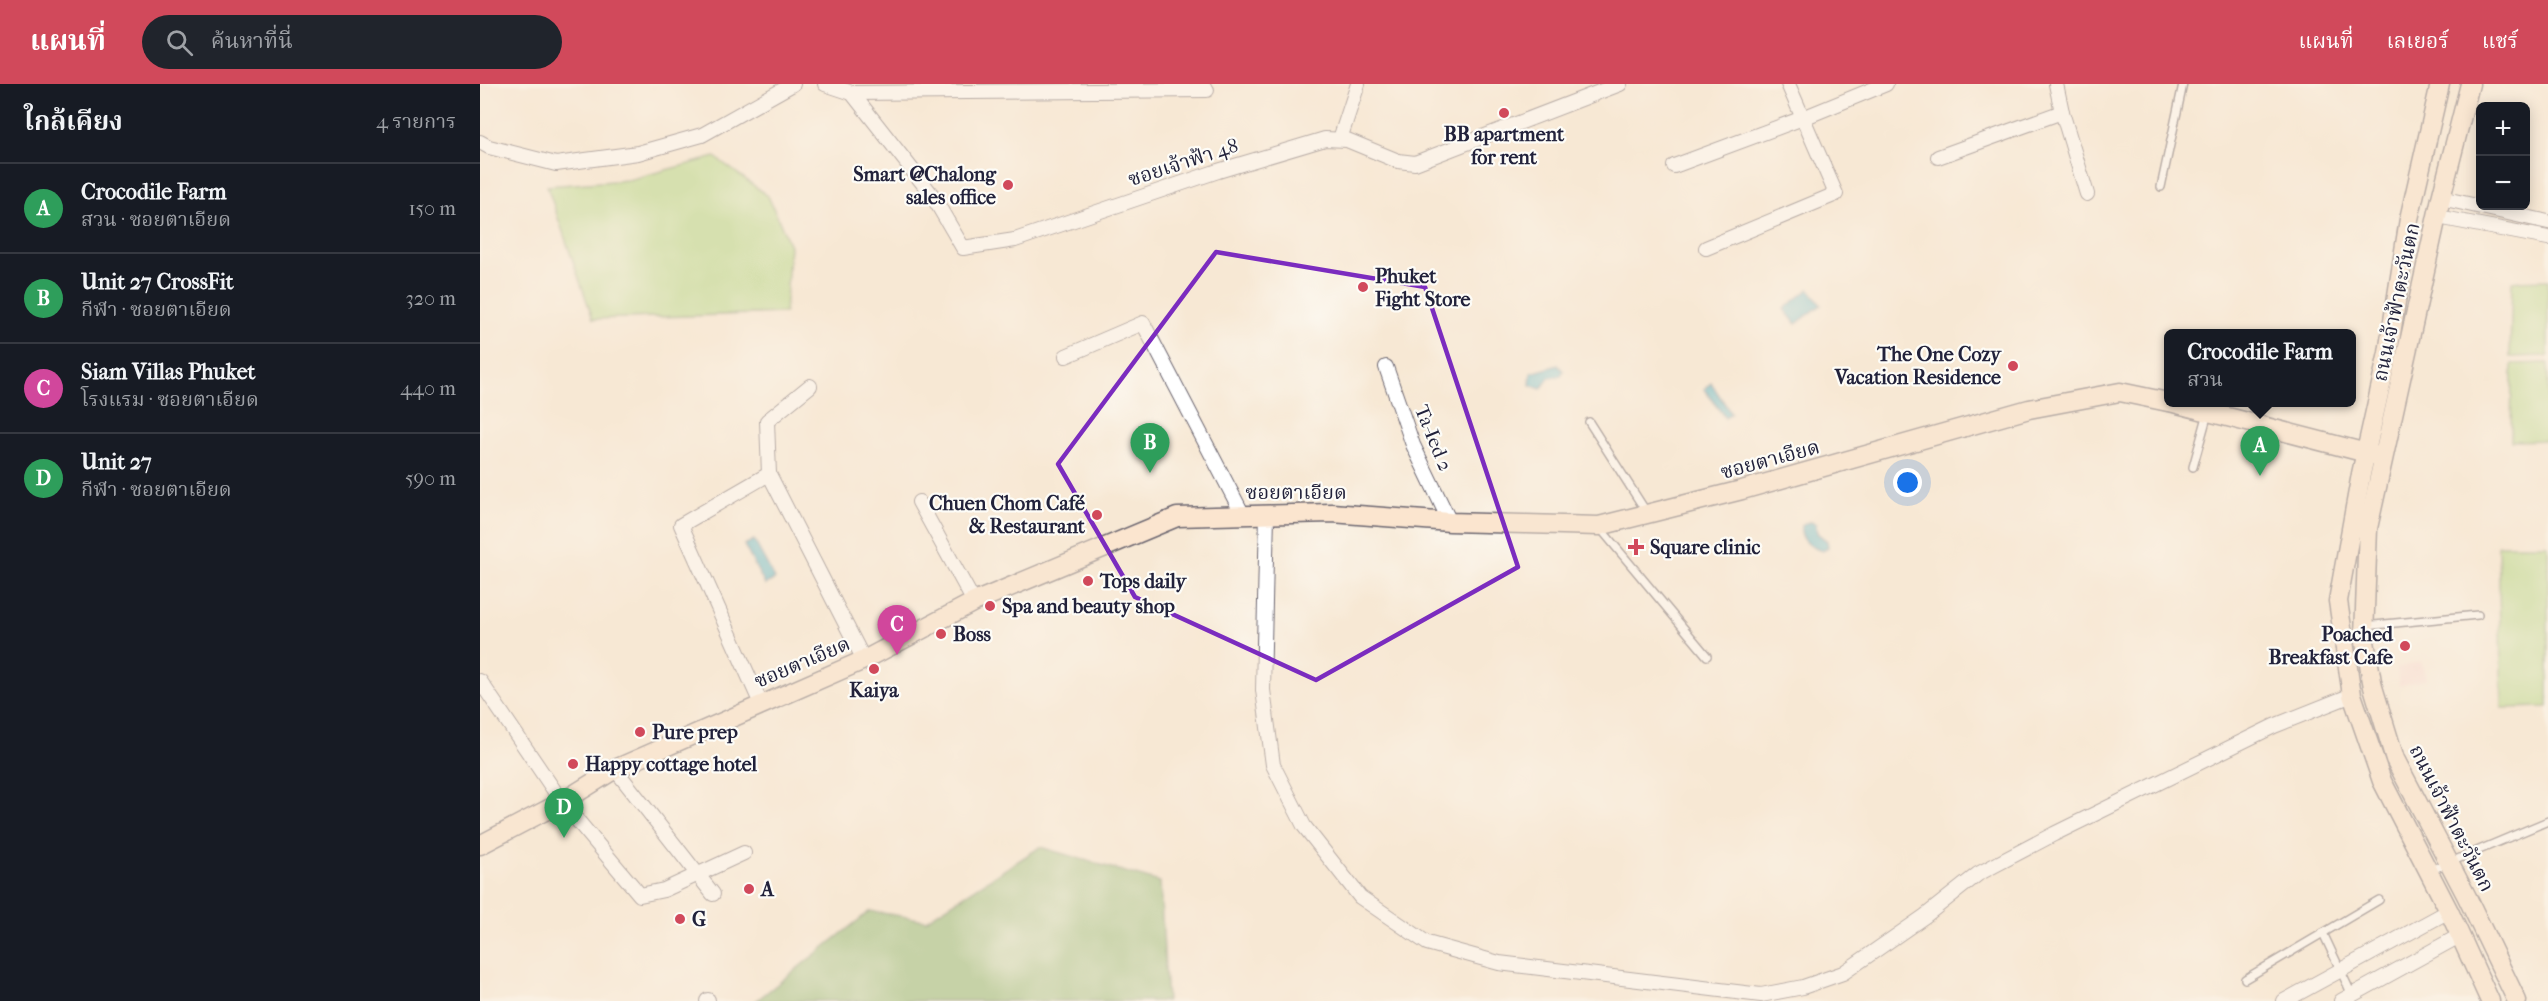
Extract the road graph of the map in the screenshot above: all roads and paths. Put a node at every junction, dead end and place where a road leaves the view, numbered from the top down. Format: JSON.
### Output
{"nodes":[{"id":1,"x":793,"y":84,"type":"edge"},
{"id":2,"x":825,"y":84,"type":"edge"},
{"id":3,"x":1358,"y":84,"type":"edge"},
{"id":4,"x":1620,"y":84,"type":"edge"},
{"id":5,"x":1788,"y":84,"type":"edge"},
{"id":6,"x":1886,"y":84,"type":"edge"},
{"id":7,"x":2056,"y":84,"type":"edge"},
{"id":8,"x":2183,"y":84,"type":"edge"},
{"id":9,"x":2440,"y":84,"type":"edge"},
{"id":10,"x":2470,"y":84,"type":"edge"},
{"id":11,"x":1207,"y":90,"type":"dead end"},
{"id":12,"x":852,"y":93,"type":"junction"},
{"id":13,"x":2062,"y":112,"type":"junction"},
{"id":14,"x":1803,"y":118,"type":"junction"},
{"id":15,"x":1340,"y":139,"type":"junction"},
{"id":16,"x":480,"y":142,"type":"edge"},
{"id":17,"x":1938,"y":157,"type":"dead end"},
{"id":18,"x":1674,"y":166,"type":"dead end"},
{"id":19,"x":2161,"y":187,"type":"dead end"},
{"id":20,"x":2087,"y":194,"type":"dead end"},
{"id":21,"x":2441,"y":198,"type":"junction"},
{"id":22,"x":2438,"y":217,"type":"junction"},
{"id":23,"x":2548,"y":222,"type":"edge"},
{"id":24,"x":2548,"y":238,"type":"edge"},
{"id":25,"x":1706,"y":248,"type":"dead end"},
{"id":26,"x":1066,"y":356,"type":"dead end"},
{"id":27,"x":1386,"y":367,"type":"dead end"},
{"id":28,"x":810,"y":386,"type":"dead end"},
{"id":29,"x":2164,"y":401,"type":"edge"},
{"id":30,"x":2191,"y":407,"type":"edge"},
{"id":31,"x":2208,"y":411,"type":"junction"},
{"id":32,"x":1589,"y":422,"type":"dead end"},
{"id":33,"x":2366,"y":453,"type":"junction"},
{"id":34,"x":2385,"y":457,"type":"junction"},
{"id":35,"x":2193,"y":467,"type":"dead end"},
{"id":36,"x":770,"y":474,"type":"junction"},
{"id":37,"x":919,"y":502,"type":"dead end"},
{"id":38,"x":1266,"y":513,"type":"junction"},
{"id":39,"x":1243,"y":515,"type":"junction"},
{"id":40,"x":1649,"y":515,"type":"junction"},
{"id":41,"x":1450,"y":522,"type":"junction"},
{"id":42,"x":1599,"y":526,"type":"junction"},
{"id":43,"x":974,"y":602,"type":"junction"},
{"id":44,"x":2478,"y":615,"type":"dead end"},
{"id":45,"x":2364,"y":626,"type":"junction"},
{"id":46,"x":1707,"y":656,"type":"dead end"},
{"id":47,"x":864,"y":660,"type":"junction"},
{"id":48,"x":480,"y":681,"type":"edge"},
{"id":49,"x":2352,"y":695,"type":"junction"},
{"id":50,"x":760,"y":704,"type":"junction"},
{"id":51,"x":615,"y":769,"type":"junction"},
{"id":52,"x":562,"y":802,"type":"junction"},
{"id":53,"x":2548,"y":821,"type":"edge"},
{"id":54,"x":480,"y":845,"type":"edge"},
{"id":55,"x":744,"y":853,"type":"dead end"},
{"id":56,"x":2450,"y":863,"type":"junction"},
{"id":57,"x":2429,"y":871,"type":"junction"},
{"id":58,"x":699,"y":876,"type":"junction"},
{"id":59,"x":713,"y":894,"type":"dead end"},
{"id":60,"x":2379,"y":900,"type":"dead end"},
{"id":61,"x":2450,"y":911,"type":"junction"},
{"id":62,"x":2323,"y":933,"type":"junction"},
{"id":63,"x":2461,"y":935,"type":"junction"},
{"id":64,"x":2341,"y":970,"type":"junction"},
{"id":65,"x":2245,"y":979,"type":"dead end"},
{"id":66,"x":2347,"y":998,"type":"edge"},
{"id":67,"x":2284,"y":1001,"type":"edge"},
{"id":68,"x":2490,"y":1001,"type":"edge"},
{"id":69,"x":2517,"y":1001,"type":"edge"}],
"edges":[{"from":1,"to":16,"type":"street"},
{"from":2,"to":12,"type":"street"},
{"from":3,"to":15,"type":"street"},
{"from":4,"to":15,"type":"street","name":"ซอยเจ้าฟ้า 48"},
{"from":5,"to":14,"type":"street"},
{"from":6,"to":14,"type":"street"},
{"from":7,"to":13,"type":"street"},
{"from":8,"to":19,"type":"lane"},
{"from":9,"to":33,"type":"street","name":"ถนนเจ้าฟ้าตะวันตก"},
{"from":10,"to":21,"type":"street","name":"ถนนเจ้าฟ้าตะวันตก"},
{"from":11,"to":12,"type":"street"},
{"from":12,"to":15,"type":"street","name":"ซอยเจ้าฟ้า 48"},
{"from":13,"to":17,"type":"street"},
{"from":13,"to":20,"type":"street"},
{"from":14,"to":18,"type":"street"},
{"from":14,"to":25,"type":"street"},
{"from":21,"to":22,"type":"street","name":"ถนนเจ้าฟ้าตะวันตก"},
{"from":21,"to":23,"type":"street"},
{"from":22,"to":24,"type":"street"},
{"from":22,"to":34,"type":"street","name":"ถนนเจ้าฟ้าตะวันตก"},
{"from":26,"to":39,"type":"street"},
{"from":27,"to":41,"type":"street","name":"Ta-Ied 2"},
{"from":28,"to":36,"type":"street"},
{"from":29,"to":40,"type":"street","name":"ซอยตาเอียด"},
{"from":30,"to":31,"type":"street","name":"ซอยตาเอียด"},
{"from":31,"to":33,"type":"street","name":"ซอยตาเอียด"},
{"from":31,"to":35,"type":"lane"},
{"from":32,"to":40,"type":"lane"},
{"from":33,"to":34,"type":"street","name":"ซอยตาเอียด"},
{"from":33,"to":49,"type":"street","name":"ถนนเจ้าฟ้าตะวันตก"},
{"from":34,"to":45,"type":"street","name":"ถนนเจ้าฟ้าตะวันตก"},
{"from":36,"to":47,"type":"street"},
{"from":36,"to":50,"type":"street"},
{"from":37,"to":43,"type":"street"},
{"from":38,"to":39,"type":"street","name":"ซอยตาเอียด"},
{"from":38,"to":41,"type":"street","name":"ซอยตาเอียด"},
{"from":38,"to":49,"type":"street"},
{"from":39,"to":43,"type":"street","name":"ซอยตาเอียด"},
{"from":40,"to":42,"type":"street","name":"ซอยตาเอียด"},
{"from":41,"to":42,"type":"street","name":"ซอยตาเอียด"},
{"from":42,"to":46,"type":"lane"},
{"from":43,"to":47,"type":"street","name":"ซอยตาเอียด"},
{"from":44,"to":45,"type":"lane"},
{"from":45,"to":56,"type":"street","name":"ถนนเจ้าฟ้าตะวันตก"},
{"from":47,"to":50,"type":"street","name":"ซอยตาเอียด"},
{"from":48,"to":52,"type":"street"},
{"from":49,"to":57,"type":"street","name":"ถนนเจ้าฟ้าตะวันตก"},
{"from":50,"to":51,"type":"street","name":"ซอยตาเอียด"},
{"from":51,"to":52,"type":"street","name":"ซอยตาเอียด"},
{"from":51,"to":58,"type":"street"},
{"from":52,"to":54,"type":"street","name":"ซอยตาเอียด"},
{"from":52,"to":58,"type":"street"},
{"from":53,"to":56,"type":"lane"},
{"from":55,"to":58,"type":"street"},
{"from":56,"to":57,"type":"lane"},
{"from":56,"to":69,"type":"street","name":"ถนนเจ้าฟ้าตะวันตก"},
{"from":57,"to":61,"type":"street","name":"ถนนเจ้าฟ้าตะวันตก"},
{"from":58,"to":59,"type":"street"},
{"from":60,"to":62,"type":"lane"},
{"from":61,"to":63,"type":"street","name":"ถนนเจ้าฟ้าตะวันตก"},
{"from":61,"to":64,"type":"street"},
{"from":62,"to":64,"type":"lane"},
{"from":62,"to":65,"type":"lane"},
{"from":63,"to":66,"type":"street"},
{"from":63,"to":68,"type":"street","name":"ถนนเจ้าฟ้าตะวันตก"},
{"from":64,"to":66,"type":"lane"},
{"from":64,"to":67,"type":"street"}]}
